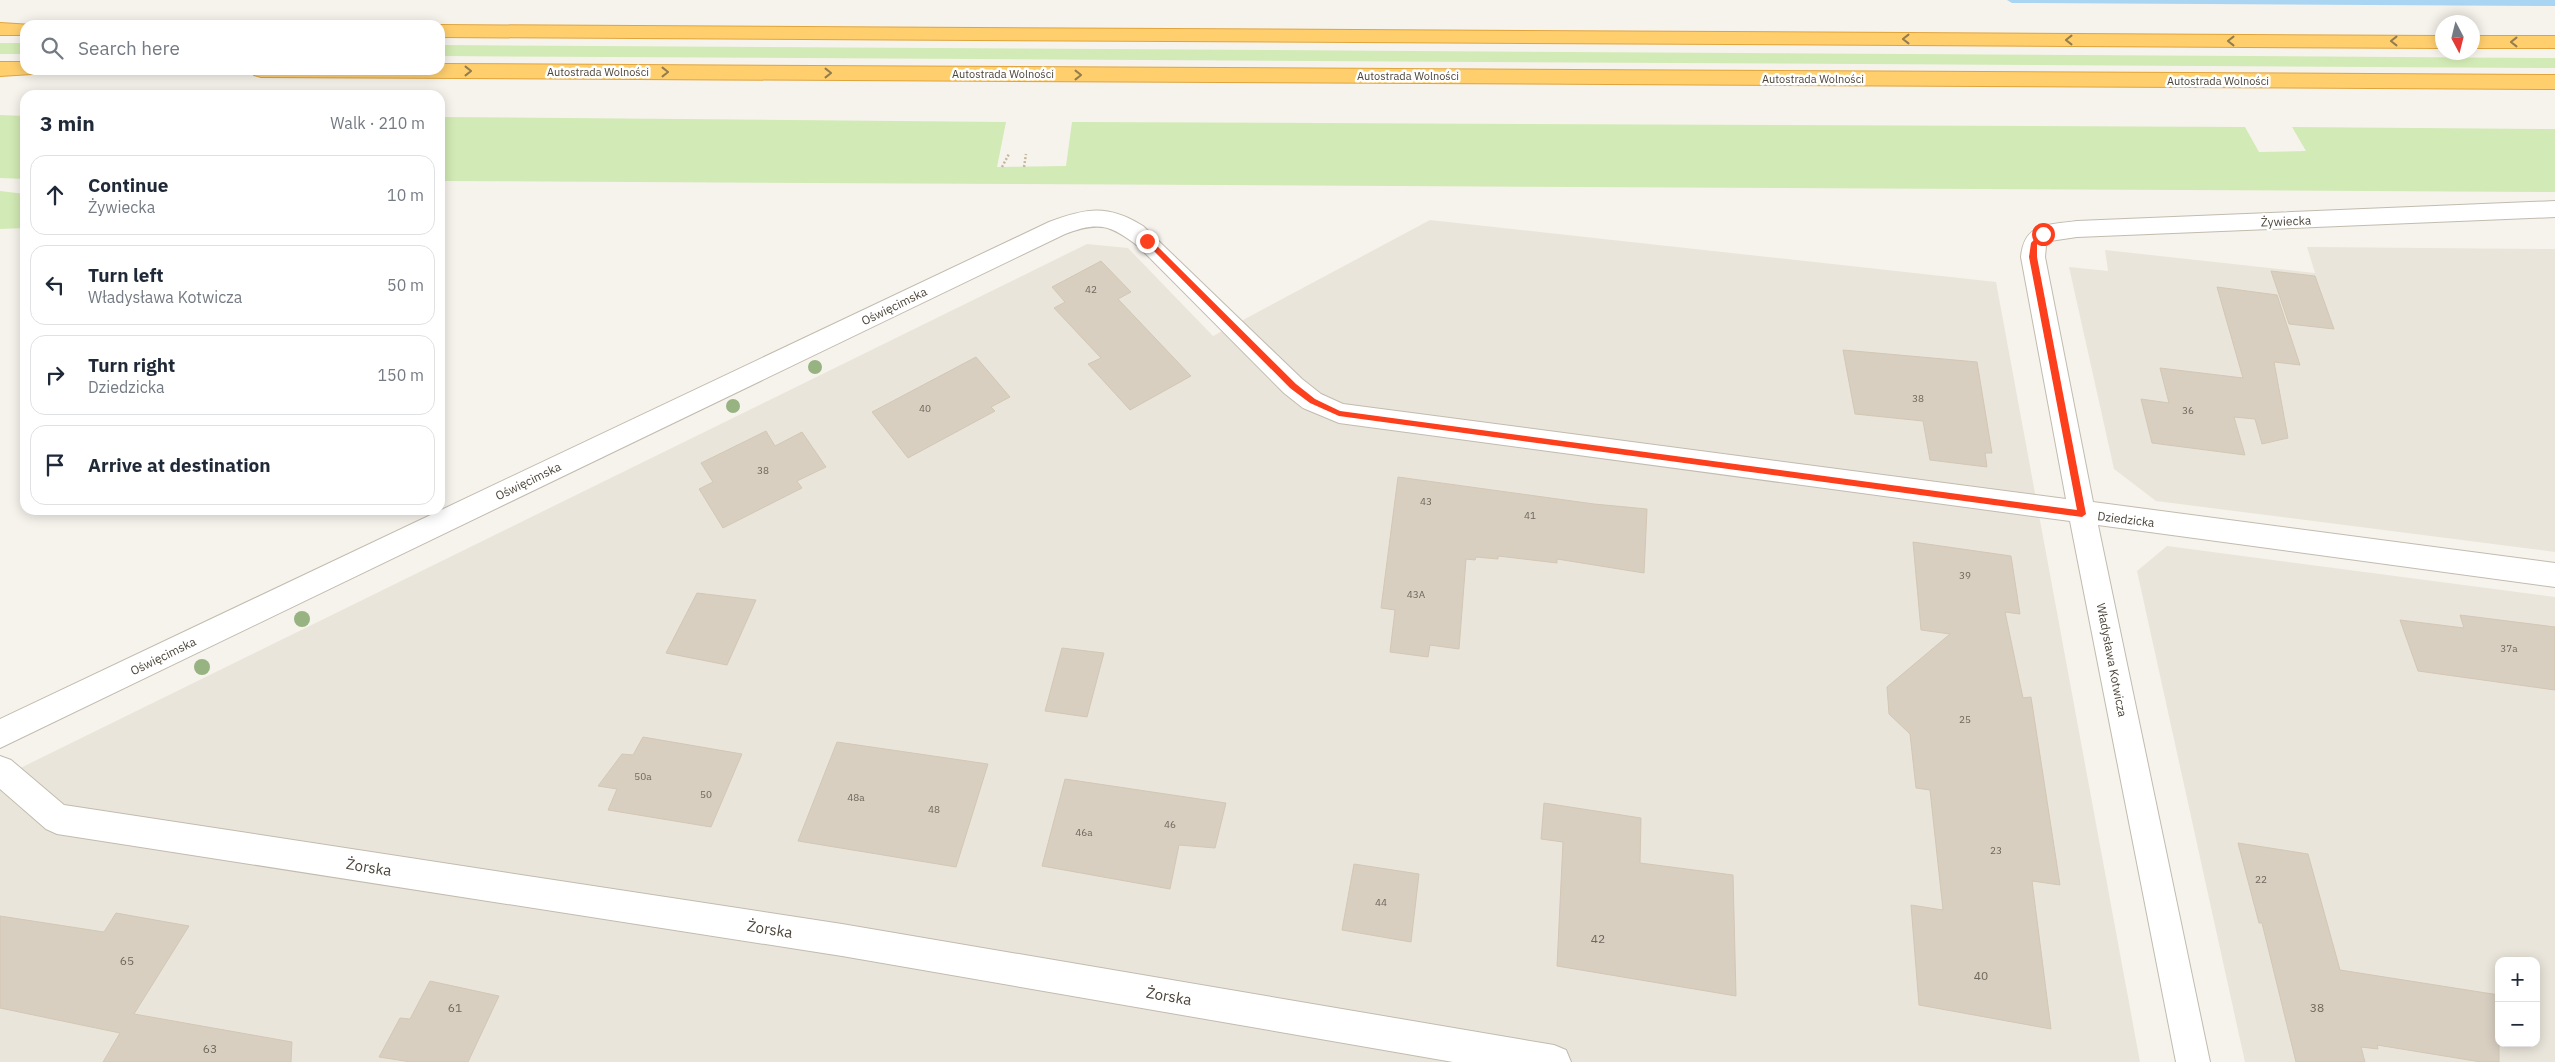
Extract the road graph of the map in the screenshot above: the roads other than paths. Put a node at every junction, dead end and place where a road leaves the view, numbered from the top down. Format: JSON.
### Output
{"nodes":[{"id":1,"x":0,"y":28,"type":"edge"},
{"id":2,"x":20,"y":29,"type":"edge"},
{"id":3,"x":445,"y":31,"type":"edge"},
{"id":4,"x":2435,"y":42,"type":"edge"},
{"id":5,"x":2480,"y":42,"type":"edge"},
{"id":6,"x":2555,"y":42,"type":"edge"},
{"id":7,"x":0,"y":68,"type":"edge"},
{"id":8,"x":20,"y":69,"type":"edge"},
{"id":9,"x":445,"y":71,"type":"edge"},
{"id":10,"x":2555,"y":82,"type":"edge"},
{"id":11,"x":2555,"y":209,"type":"edge"},
{"id":12,"x":1057,"y":228,"type":"joint"},
{"id":13,"x":2033,"y":257,"type":"joint"},
{"id":14,"x":2082,"y":514,"type":"junction"},
{"id":15,"x":2555,"y":575,"type":"edge"},
{"id":16,"x":0,"y":734,"type":"edge"},
{"id":17,"x":0,"y":770,"type":"edge"},
{"id":18,"x":1554,"y":1062,"type":"edge"},
{"id":19,"x":2193,"y":1062,"type":"edge"}],
"edges":[{"from":1,"to":2,"type":"highway"},
{"from":4,"to":3,"type":"highway","one_way":true},
{"from":6,"to":5,"type":"highway","one_way":true},
{"from":7,"to":8,"type":"highway"},
{"from":9,"to":10,"type":"highway","name":"Autostrada Wolności","one_way":true},
{"from":11,"to":13,"type":"street","name":"Żywiecka"},
{"from":12,"to":14,"type":"street","name":"Dziedzicka"},
{"from":12,"to":16,"type":"street","name":"Oświęcimska"},
{"from":13,"to":14,"type":"street","name":"Władysława Kotwicza"},
{"from":14,"to":15,"type":"street","name":"Dziedzicka"},
{"from":14,"to":19,"type":"street","name":"Władysława Kotwicza"},
{"from":17,"to":18,"type":"street","name":"Żorska"}]}
